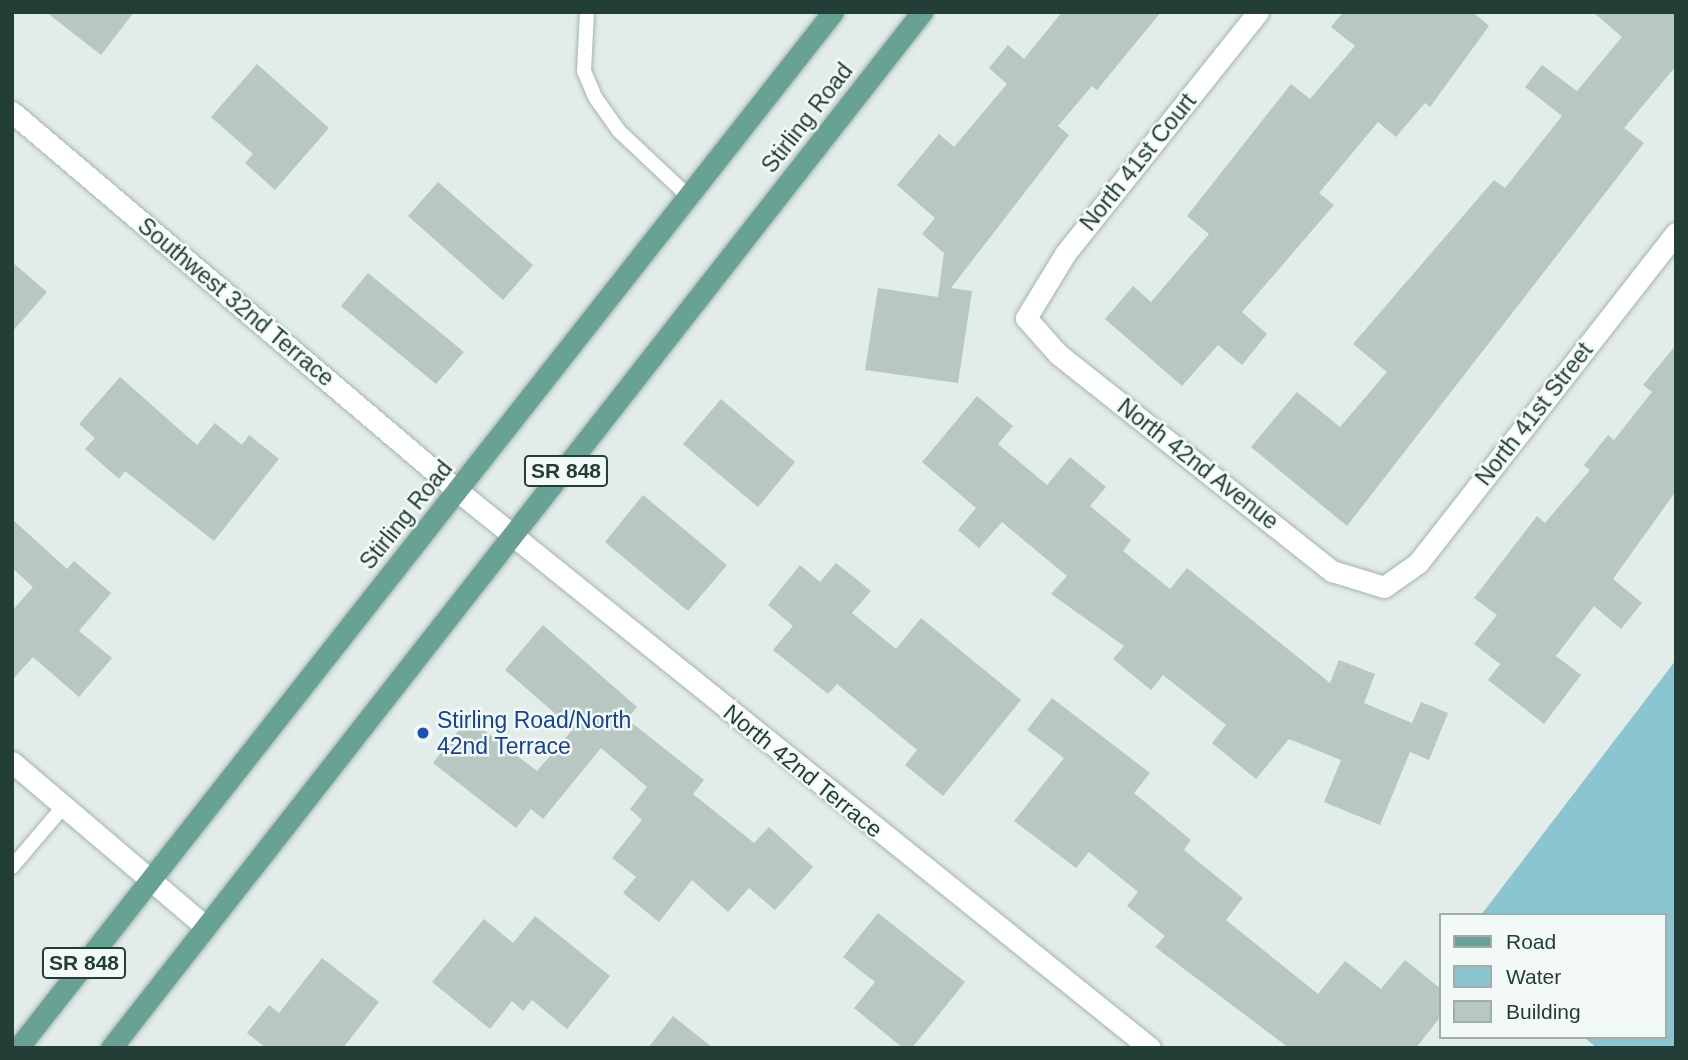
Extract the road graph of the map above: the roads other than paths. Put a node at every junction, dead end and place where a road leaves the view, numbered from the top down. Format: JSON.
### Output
{"nodes":[{"id":1,"x":587,"y":12,"type":"edge"},
{"id":2,"x":833,"y":12,"type":"edge"},
{"id":3,"x":922,"y":12,"type":"edge"},
{"id":4,"x":1258,"y":12,"type":"edge"},
{"id":5,"x":12,"y":112,"type":"edge"},
{"id":6,"x":689,"y":197,"type":"junction"},
{"id":7,"x":1676,"y":233,"type":"edge"},
{"id":8,"x":1026,"y":318,"type":"joint"},
{"id":9,"x":459,"y":492,"type":"junction"},
{"id":10,"x":515,"y":537,"type":"junction"},
{"id":11,"x":1384,"y":587,"type":"joint"},
{"id":12,"x":12,"y":762,"type":"edge"},
{"id":13,"x":64,"y":806,"type":"junction"},
{"id":14,"x":12,"y":867,"type":"edge"},
{"id":15,"x":149,"y":879,"type":"junction"},
{"id":16,"x":205,"y":926,"type":"junction"},
{"id":17,"x":18,"y":1048,"type":"edge"},
{"id":18,"x":111,"y":1048,"type":"edge"},
{"id":19,"x":1150,"y":1048,"type":"edge"}],
"edges":[{"from":1,"to":6,"type":"lane"},
{"from":2,"to":6,"type":"main road","name":"Stirling Road","number":"SR 848"},
{"from":3,"to":10,"type":"main road","name":"Stirling Road","number":"SR 848"},
{"from":4,"to":8,"type":"street","name":"North 41st Court"},
{"from":5,"to":9,"type":"street","name":"Southwest 32nd Terrace"},
{"from":6,"to":9,"type":"main road","name":"Stirling Road","number":"SR 848"},
{"from":7,"to":11,"type":"street","name":"North 41st Street"},
{"from":8,"to":11,"type":"street","name":"North 42nd Avenue"},
{"from":9,"to":10,"type":"street","name":"North 42nd Terrace"},
{"from":9,"to":15,"type":"main road","name":"Stirling Road","number":"SR 848"},
{"from":10,"to":16,"type":"main road","name":"Stirling Road","number":"SR 848"},
{"from":10,"to":19,"type":"street","name":"North 42nd Terrace"},
{"from":12,"to":13,"type":"street"},
{"from":13,"to":14,"type":"lane"},
{"from":13,"to":15,"type":"street"},
{"from":15,"to":16,"type":"street"},
{"from":15,"to":17,"type":"main road","name":"Stirling Road","number":"SR 848"},
{"from":16,"to":18,"type":"main road","name":"Stirling Road","number":"SR 848"}]}
